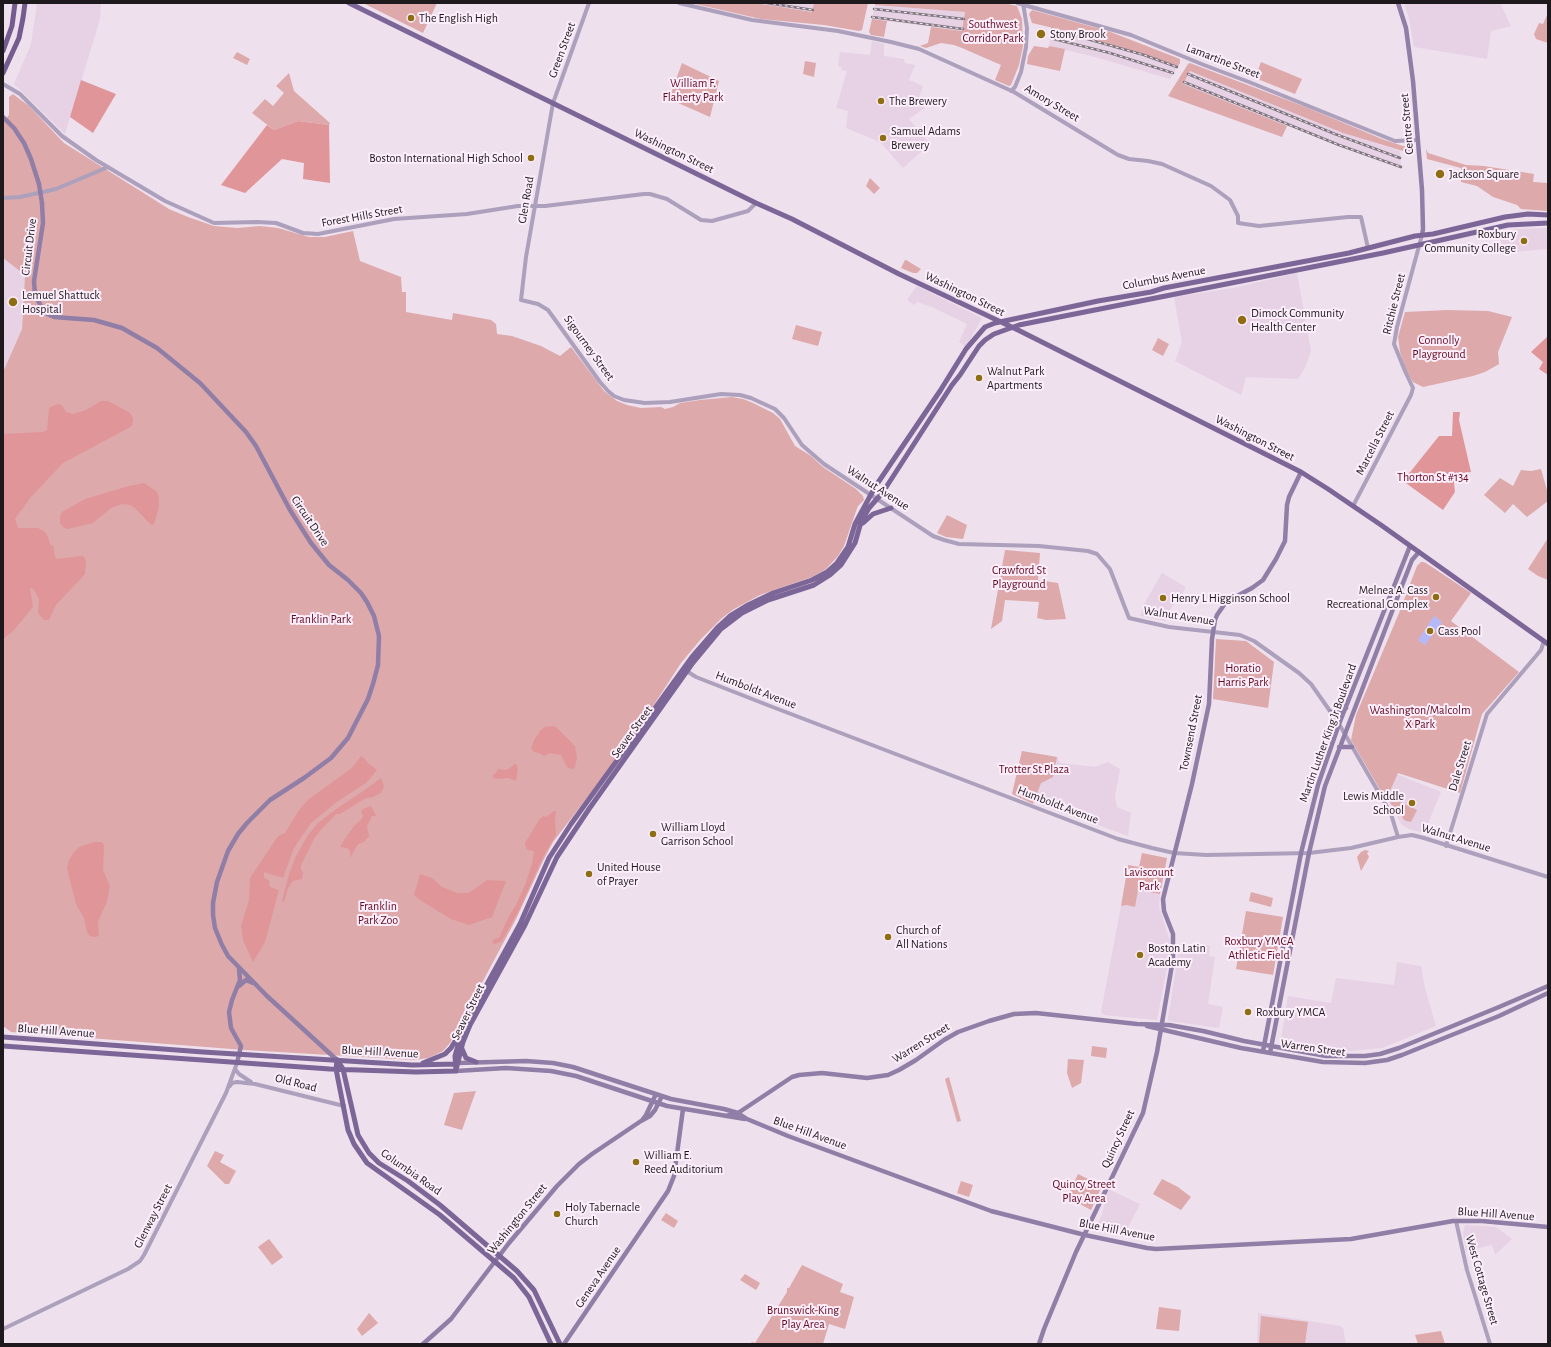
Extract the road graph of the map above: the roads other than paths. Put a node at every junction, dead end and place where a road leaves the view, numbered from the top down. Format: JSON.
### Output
{"nodes":[{"id":1,"x":16,"y":3,"type":"edge"},
{"id":2,"x":25,"y":3,"type":"edge"},
{"id":3,"x":349,"y":3,"type":"edge"},
{"id":4,"x":589,"y":3,"type":"edge"},
{"id":5,"x":679,"y":3,"type":"edge"},
{"id":6,"x":1017,"y":3,"type":"edge"},
{"id":7,"x":1398,"y":3,"type":"edge"},
{"id":8,"x":1023,"y":4,"type":"edge"},
{"id":9,"x":3,"y":51,"type":"edge"},
{"id":10,"x":3,"y":73,"type":"edge"},
{"id":11,"x":3,"y":84,"type":"edge"},
{"id":12,"x":1011,"y":91,"type":"junction"},
{"id":13,"x":553,"y":103,"type":"junction"},
{"id":14,"x":3,"y":117,"type":"edge"},
{"id":15,"x":1418,"y":140,"type":"junction"},
{"id":16,"x":108,"y":167,"type":"junction"},
{"id":17,"x":3,"y":198,"type":"edge"},
{"id":18,"x":756,"y":203,"type":"junction"},
{"id":19,"x":536,"y":207,"type":"junction"},
{"id":20,"x":1548,"y":215,"type":"edge"},
{"id":21,"x":1548,"y":223,"type":"edge"},
{"id":22,"x":1422,"y":235,"type":"junction"},
{"id":23,"x":1419,"y":245,"type":"junction"},
{"id":24,"x":1368,"y":248,"type":"junction"},
{"id":25,"x":521,"y":300,"type":"joint"},
{"id":26,"x":1000,"y":322,"type":"junction"},
{"id":27,"x":1012,"y":328,"type":"junction"},
{"id":28,"x":1413,"y":388,"type":"joint"},
{"id":29,"x":644,"y":403,"type":"joint"},
{"id":30,"x":1301,"y":472,"type":"junction"},
{"id":31,"x":871,"y":495,"type":"junction"},
{"id":32,"x":877,"y":499,"type":"junction"},
{"id":33,"x":1353,"y":506,"type":"junction"},
{"id":34,"x":892,"y":508,"type":"junction"},
{"id":35,"x":860,"y":527,"type":"junction"},
{"id":36,"x":1410,"y":546,"type":"junction"},
{"id":37,"x":1419,"y":552,"type":"junction"},
{"id":38,"x":1213,"y":632,"type":"junction"},
{"id":39,"x":1546,"y":642,"type":"edge"},
{"id":40,"x":685,"y":670,"type":"junction"},
{"id":41,"x":1346,"y":708,"type":"junction"},
{"id":42,"x":1331,"y":712,"type":"junction"},
{"id":43,"x":1339,"y":724,"type":"junction"},
{"id":44,"x":1344,"y":734,"type":"junction"},
{"id":45,"x":1339,"y":747,"type":"junction"},
{"id":46,"x":1352,"y":747,"type":"junction"},
{"id":47,"x":1398,"y":837,"type":"junction"},
{"id":48,"x":1446,"y":846,"type":"junction"},
{"id":49,"x":1174,"y":853,"type":"junction"},
{"id":50,"x":1301,"y":853,"type":"junction"},
{"id":51,"x":1310,"y":853,"type":"junction"},
{"id":52,"x":1548,"y":877,"type":"edge"},
{"id":53,"x":237,"y":966,"type":"junction"},
{"id":54,"x":256,"y":985,"type":"junction"},
{"id":55,"x":1548,"y":986,"type":"edge"},
{"id":56,"x":237,"y":988,"type":"junction"},
{"id":57,"x":1548,"y":993,"type":"edge"},
{"id":58,"x":1161,"y":1027,"type":"junction"},
{"id":59,"x":463,"y":1028,"type":"junction"},
{"id":60,"x":3,"y":1037,"type":"edge"},
{"id":61,"x":1264,"y":1045,"type":"junction"},
{"id":62,"x":3,"y":1046,"type":"edge"},
{"id":63,"x":462,"y":1046,"type":"junction"},
{"id":64,"x":1272,"y":1046,"type":"junction"},
{"id":65,"x":1263,"y":1051,"type":"junction"},
{"id":66,"x":1270,"y":1053,"type":"junction"},
{"id":67,"x":240,"y":1054,"type":"junction"},
{"id":68,"x":337,"y":1060,"type":"junction"},
{"id":69,"x":476,"y":1062,"type":"junction"},
{"id":70,"x":237,"y":1063,"type":"junction"},
{"id":71,"x":456,"y":1064,"type":"junction"},
{"id":72,"x":412,"y":1065,"type":"junction"},
{"id":73,"x":235,"y":1069,"type":"junction"},
{"id":74,"x":336,"y":1069,"type":"junction"},
{"id":75,"x":343,"y":1069,"type":"junction"},
{"id":76,"x":456,"y":1071,"type":"junction"},
{"id":77,"x":255,"y":1084,"type":"junction"},
{"id":78,"x":229,"y":1086,"type":"junction"},
{"id":79,"x":656,"y":1094,"type":"junction"},
{"id":80,"x":662,"y":1096,"type":"junction"},
{"id":81,"x":652,"y":1102,"type":"junction"},
{"id":82,"x":659,"y":1104,"type":"junction"},
{"id":83,"x":344,"y":1106,"type":"junction"},
{"id":84,"x":683,"y":1109,"type":"junction"},
{"id":85,"x":738,"y":1113,"type":"junction"},
{"id":86,"x":726,"y":1116,"type":"junction"},
{"id":87,"x":747,"y":1119,"type":"junction"},
{"id":88,"x":640,"y":1121,"type":"junction"},
{"id":89,"x":1456,"y":1221,"type":"junction"},
{"id":90,"x":1548,"y":1228,"type":"edge"},
{"id":91,"x":1085,"y":1235,"type":"junction"},
{"id":92,"x":500,"y":1255,"type":"junction"},
{"id":93,"x":496,"y":1261,"type":"junction"},
{"id":94,"x":3,"y":1329,"type":"edge"},
{"id":95,"x":423,"y":1344,"type":"edge"},
{"id":96,"x":551,"y":1344,"type":"edge"},
{"id":97,"x":560,"y":1344,"type":"edge"},
{"id":98,"x":564,"y":1344,"type":"edge"},
{"id":99,"x":1039,"y":1344,"type":"edge"},
{"id":100,"x":1490,"y":1344,"type":"edge"}],
"edges":[{"from":1,"to":9,"type":"highway"},
{"from":2,"to":10,"type":"highway"},
{"from":3,"to":13,"type":"main road","name":"Washington Street"},
{"from":4,"to":13,"type":"street","name":"Green Street"},
{"from":5,"to":12,"type":"street","name":"Amory Street"},
{"from":6,"to":8,"type":"street","name":"Lamartine Street"},
{"from":7,"to":15,"type":"main road","name":"Centre Street"},
{"from":8,"to":12,"type":"street"},
{"from":8,"to":15,"type":"street","name":"Lamartine Street"},
{"from":11,"to":16,"type":"street","name":"Forest Hills Street"},
{"from":12,"to":24,"type":"street","name":"Amory Street"},
{"from":13,"to":18,"type":"main road","name":"Washington Street"},
{"from":13,"to":19,"type":"street","name":"Glen Road"},
{"from":14,"to":53,"type":"main road","name":"Circuit Drive","bridge":true},
{"from":15,"to":22,"type":"main road","name":"Centre Street"},
{"from":16,"to":17,"type":"street"},
{"from":16,"to":19,"type":"street","name":"Forest Hills Street"},
{"from":18,"to":19,"type":"street","name":"Forest Hills Street"},
{"from":18,"to":26,"type":"main road","name":"Washington Street"},
{"from":19,"to":25,"type":"street","name":"Glen Road"},
{"from":20,"to":22,"type":"main road","name":"Columbus Avenue"},
{"from":21,"to":23,"type":"main road","name":"Columbus Avenue"},
{"from":22,"to":23,"type":"street","name":"Centre Street"},
{"from":22,"to":24,"type":"main road","name":"Columbus Avenue"},
{"from":23,"to":27,"type":"main road","name":"Columbus Avenue"},
{"from":23,"to":28,"type":"street","name":"Ritchie Street"},
{"from":24,"to":26,"type":"main road","name":"Columbus Avenue"},
{"from":25,"to":29,"type":"street","name":"Sigourney Street"},
{"from":26,"to":27,"type":"main road","name":"Washington Street"},
{"from":26,"to":31,"type":"main road","name":"Columbus Avenue"},
{"from":27,"to":30,"type":"main road","name":"Washington Street"},
{"from":27,"to":32,"type":"main road","name":"Columbus Avenue"},
{"from":28,"to":33,"type":"street","name":"Marcella Street"},
{"from":29,"to":31,"type":"street","name":"Walnut Avenue"},
{"from":30,"to":33,"type":"main road","name":"Washington Street"},
{"from":30,"to":38,"type":"main road","name":"Townsend Street"},
{"from":31,"to":32,"type":"street","name":"Walnut Avenue"},
{"from":31,"to":40,"type":"main road","name":"Seaver Street"},
{"from":32,"to":34,"type":"street","name":"Walnut Avenue"},
{"from":32,"to":35,"type":"main road","name":"Seaver Street"},
{"from":33,"to":36,"type":"main road","name":"Washington Street"},
{"from":34,"to":35,"type":"main road"},
{"from":34,"to":38,"type":"street","name":"Walnut Avenue"},
{"from":35,"to":40,"type":"main road","name":"Seaver Street"},
{"from":36,"to":37,"type":"main road","name":"Washington Street"},
{"from":36,"to":41,"type":"main road","name":"Martin Luther King Jr Boulevard"},
{"from":37,"to":39,"type":"main road","name":"Washington Street"},
{"from":37,"to":44,"type":"main road","name":"Martin Luther King Jr Boulevard"},
{"from":38,"to":42,"type":"street","name":"Walnut Avenue"},
{"from":38,"to":49,"type":"main road","name":"Townsend Street"},
{"from":39,"to":48,"type":"street","name":"Dale Street"},
{"from":40,"to":49,"type":"street","name":"Humboldt Avenue"},
{"from":40,"to":59,"type":"main road","name":"Seaver Street"},
{"from":40,"to":63,"type":"main road","name":"Seaver Street"},
{"from":41,"to":42,"type":"main road"},
{"from":41,"to":43,"type":"main road","name":"Martin Luther King Jr Boulevard"},
{"from":42,"to":43,"type":"street","name":"Walnut Avenue"},
{"from":43,"to":44,"type":"street","name":"Walnut Avenue"},
{"from":43,"to":50,"type":"main road","name":"Martin Luther King Jr Boulevard"},
{"from":44,"to":45,"type":"main road","name":"Martin Luther King Jr Boulevard"},
{"from":44,"to":46,"type":"street","name":"Walnut Avenue"},
{"from":45,"to":46,"type":"main road"},
{"from":45,"to":51,"type":"main road","name":"Martin Luther King Jr Boulevard"},
{"from":46,"to":47,"type":"street","name":"Walnut Avenue"},
{"from":47,"to":48,"type":"street","name":"Walnut Avenue"},
{"from":47,"to":51,"type":"street","name":"Humboldt Avenue"},
{"from":48,"to":52,"type":"street","name":"Walnut Avenue"},
{"from":49,"to":50,"type":"street","name":"Humboldt Avenue"},
{"from":49,"to":58,"type":"main road","name":"Townsend Street"},
{"from":50,"to":51,"type":"street","name":"Humboldt Avenue"},
{"from":50,"to":61,"type":"main road","name":"Martin Luther King Jr Boulevard"},
{"from":51,"to":64,"type":"main road","name":"Martin Luther King Jr Boulevard"},
{"from":53,"to":54,"type":"main road","name":"Circuit Drive"},
{"from":53,"to":56,"type":"main road"},
{"from":54,"to":56,"type":"main road"},
{"from":54,"to":68,"type":"main road","name":"Circuit Drive"},
{"from":55,"to":64,"type":"main road","name":"Warren Street"},
{"from":56,"to":67,"type":"main road"},
{"from":57,"to":66,"type":"main road","name":"Warren Street"},
{"from":58,"to":61,"type":"main road","name":"Warren Street"},
{"from":58,"to":65,"type":"main road","name":"Warren Street"},
{"from":58,"to":85,"type":"main road","name":"Warren Street"},
{"from":58,"to":91,"type":"main road","name":"Quincy Street"},
{"from":59,"to":71,"type":"main road","name":"Seaver Street"},
{"from":59,"to":72,"type":"main road"},
{"from":60,"to":67,"type":"main road","name":"Blue Hill Avenue"},
{"from":61,"to":64,"type":"main road","name":"Warren Street"},
{"from":61,"to":65,"type":"main road","name":"Martin Luther King Jr Boulevard"},
{"from":62,"to":70,"type":"main road","name":"Blue Hill Avenue"},
{"from":63,"to":69,"type":"main road"},
{"from":63,"to":71,"type":"main road","name":"Seaver Street"},
{"from":64,"to":66,"type":"main road","name":"Martin Luther King Jr Boulevard"},
{"from":65,"to":66,"type":"main road","name":"Warren Street"},
{"from":67,"to":68,"type":"main road","name":"Blue Hill Avenue"},
{"from":67,"to":70,"type":"main road"},
{"from":68,"to":72,"type":"main road","name":"Blue Hill Avenue"},
{"from":68,"to":74,"type":"main road","name":"Columbia Road"},
{"from":68,"to":75,"type":"main road","name":"Columbia Road"},
{"from":69,"to":71,"type":"main road","name":"Blue Hill Avenue"},
{"from":69,"to":79,"type":"main road","name":"Blue Hill Avenue"},
{"from":70,"to":73,"type":"street","name":"Glenway Street"},
{"from":70,"to":74,"type":"main road","name":"Blue Hill Avenue"},
{"from":71,"to":72,"type":"main road","name":"Blue Hill Avenue"},
{"from":71,"to":76,"type":"main road","name":"Seaver Street"},
{"from":73,"to":77,"type":"street","name":"Old Road"},
{"from":73,"to":78,"type":"street","name":"Glenway Street"},
{"from":74,"to":75,"type":"main road","name":"Blue Hill Avenue"},
{"from":74,"to":83,"type":"main road","name":"Columbia Road"},
{"from":75,"to":76,"type":"main road","name":"Blue Hill Avenue"},
{"from":75,"to":92,"type":"main road","name":"Columbia Road"},
{"from":76,"to":81,"type":"main road","name":"Blue Hill Avenue"},
{"from":77,"to":78,"type":"street","name":"Old Road"},
{"from":77,"to":83,"type":"street","name":"Old Road"},
{"from":78,"to":94,"type":"street","name":"Glenway Street"},
{"from":79,"to":80,"type":"main road","name":"Blue Hill Avenue"},
{"from":79,"to":81,"type":"main road","name":"Washington Street"},
{"from":80,"to":82,"type":"main road","name":"Washington Street"},
{"from":80,"to":85,"type":"main road","name":"Blue Hill Avenue"},
{"from":81,"to":82,"type":"main road","name":"Blue Hill Avenue"},
{"from":81,"to":88,"type":"main road","name":"Washington Street"},
{"from":82,"to":84,"type":"main road","name":"Blue Hill Avenue"},
{"from":82,"to":88,"type":"main road","name":"Washington Street"},
{"from":83,"to":93,"type":"main road","name":"Columbia Road"},
{"from":84,"to":86,"type":"main road","name":"Blue Hill Avenue"},
{"from":84,"to":98,"type":"main road","name":"Geneva Avenue"},
{"from":85,"to":86,"type":"main road","name":"Warren Street"},
{"from":85,"to":87,"type":"main road","name":"Blue Hill Avenue"},
{"from":86,"to":87,"type":"main road","name":"Blue Hill Avenue"},
{"from":87,"to":91,"type":"main road","name":"Blue Hill Avenue"},
{"from":88,"to":92,"type":"main road","name":"Washington Street"},
{"from":89,"to":90,"type":"main road","name":"Blue Hill Avenue"},
{"from":89,"to":91,"type":"main road","name":"Blue Hill Avenue"},
{"from":89,"to":100,"type":"street","name":"West Cottage Street"},
{"from":91,"to":99,"type":"main road","name":"Quincy Street"},
{"from":92,"to":93,"type":"main road","name":"Washington Street"},
{"from":92,"to":97,"type":"main road","name":"Columbia Road"},
{"from":93,"to":95,"type":"main road","name":"Washington Street"},
{"from":93,"to":96,"type":"main road","name":"Columbia Road"}]}
